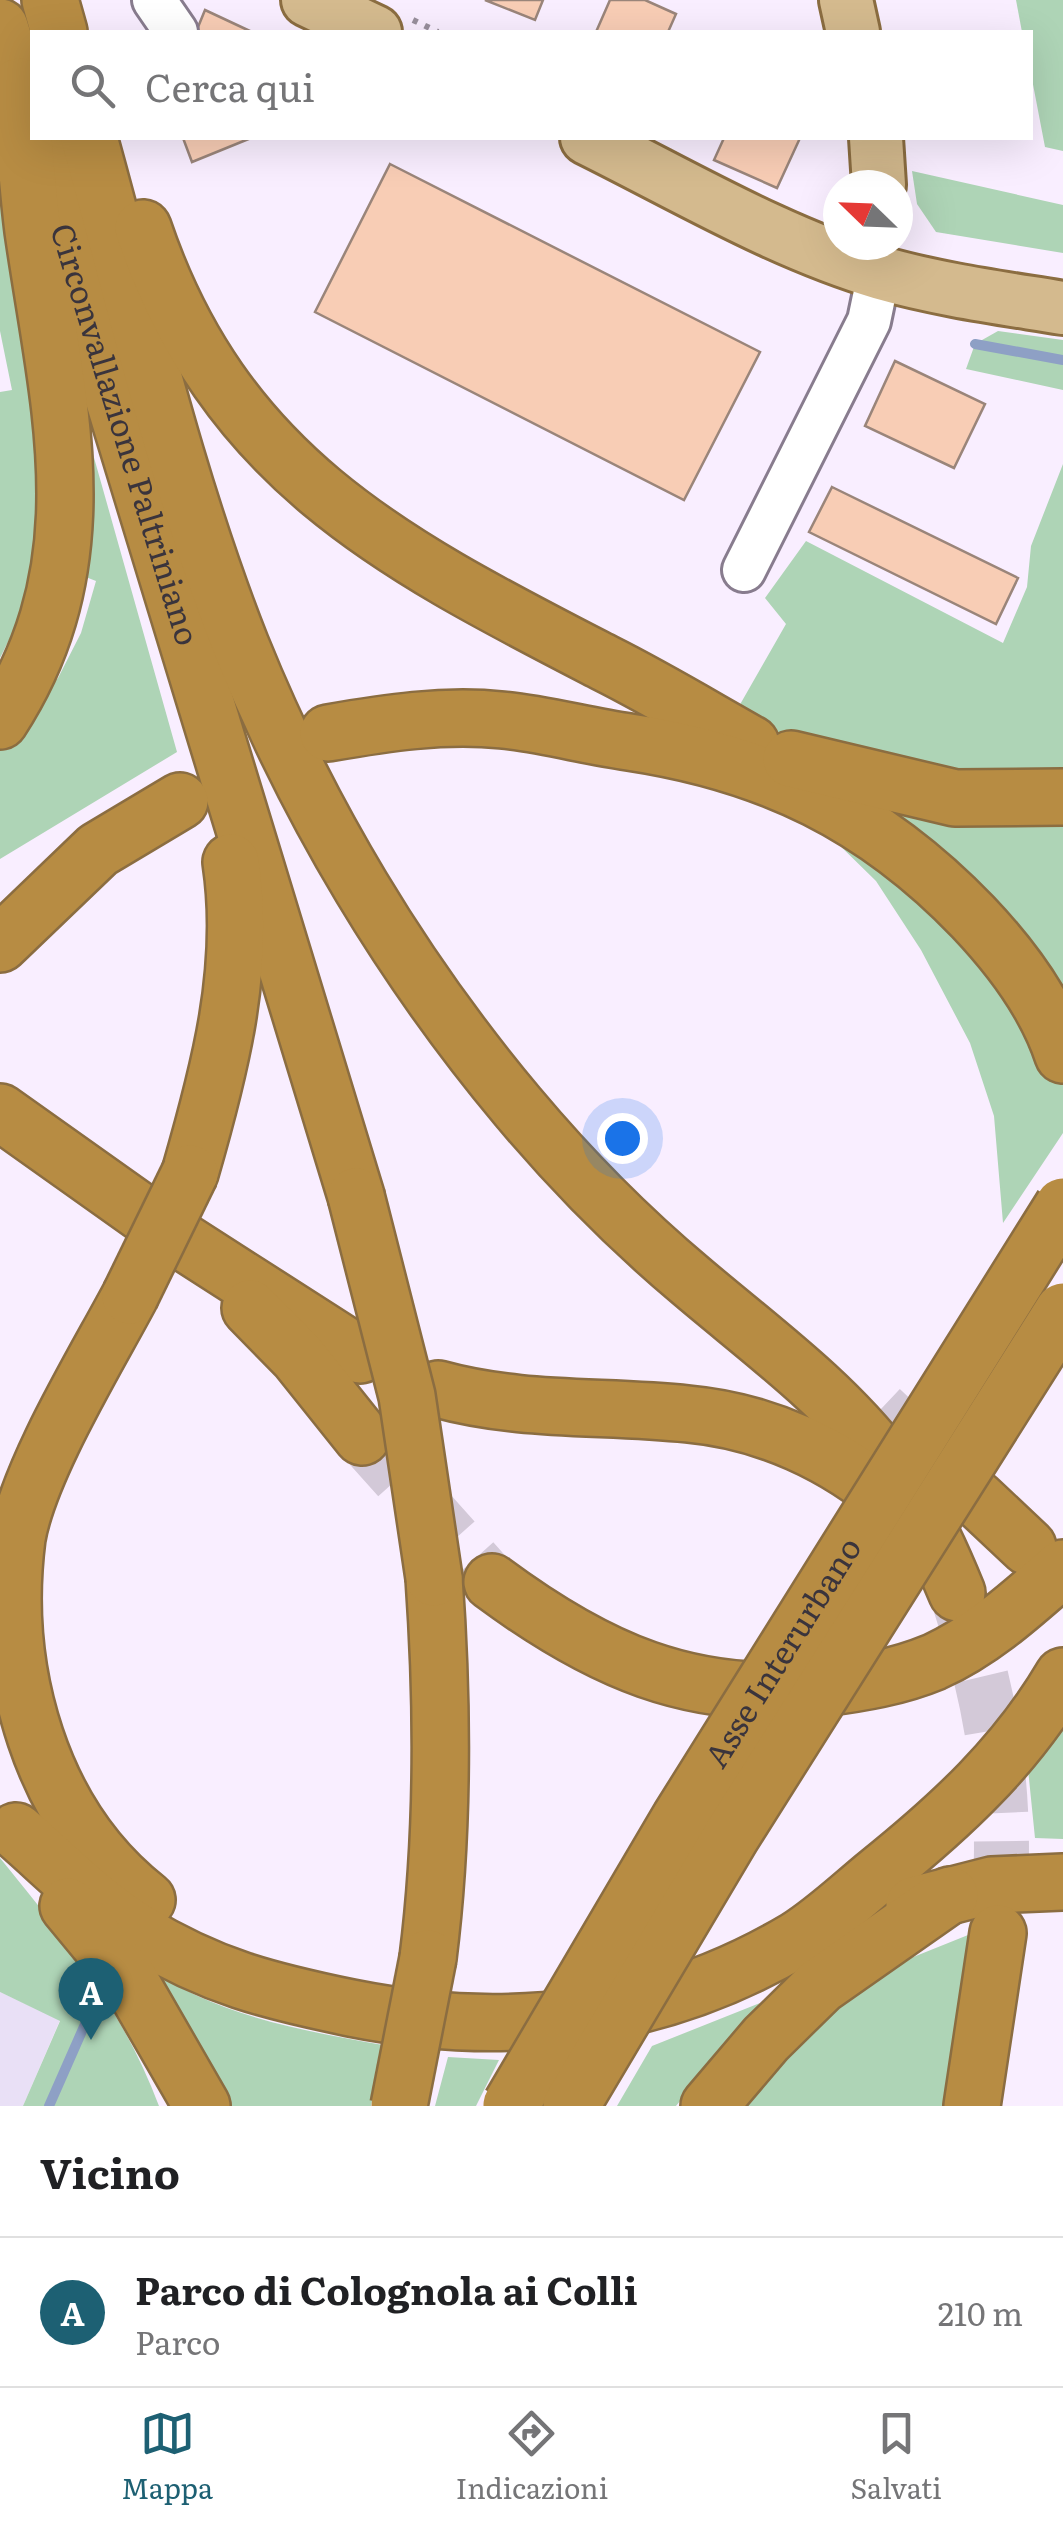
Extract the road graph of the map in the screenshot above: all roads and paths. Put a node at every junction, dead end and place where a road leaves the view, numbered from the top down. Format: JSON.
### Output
{"nodes":[{"id":1,"x":50,"y":0,"type":"edge"},
{"id":2,"x":154,"y":0,"type":"edge"},
{"id":3,"x":308,"y":0,"type":"edge"},
{"id":4,"x":846,"y":0,"type":"edge"},
{"id":5,"x":0,"y":27,"type":"edge"},
{"id":6,"x":58,"y":30,"type":"edge"},
{"id":7,"x":172,"y":30,"type":"edge"},
{"id":8,"x":366,"y":30,"type":"edge"},
{"id":9,"x":853,"y":30,"type":"edge"},
{"id":10,"x":28,"y":118,"type":"edge"},
{"id":11,"x":35,"y":140,"type":"edge"},
{"id":12,"x":90,"y":140,"type":"edge"},
{"id":13,"x":107,"y":140,"type":"edge"},
{"id":14,"x":591,"y":140,"type":"edge"},
{"id":15,"x":876,"y":140,"type":"edge"},
{"id":16,"x":878,"y":170,"type":"edge"},
{"id":17,"x":823,"y":247,"type":"edge"},
{"id":18,"x":880,"y":260,"type":"edge"},
{"id":19,"x":882,"y":260,"type":"edge"},
{"id":20,"x":1063,"y":308,"type":"edge"},
{"id":21,"x":744,"y":570,"type":"dead end"},
{"id":22,"x":269,"y":709,"type":"junction"},
{"id":23,"x":460,"y":717,"type":"junction"},
{"id":24,"x":0,"y":720,"type":"edge"},
{"id":25,"x":212,"y":730,"type":"junction"},
{"id":26,"x":328,"y":733,"type":"dead end"},
{"id":27,"x":751,"y":744,"type":"junction"},
{"id":28,"x":1063,"y":797,"type":"edge"},
{"id":29,"x":180,"y":801,"type":"dead end"},
{"id":30,"x":98,"y":850,"type":"junction"},
{"id":31,"x":0,"y":888,"type":"edge"},
{"id":32,"x":0,"y":944,"type":"edge"},
{"id":33,"x":1063,"y":1055,"type":"edge"},
{"id":34,"x":0,"y":1112,"type":"edge"},
{"id":35,"x":1063,"y":1206,"type":"edge"},
{"id":36,"x":176,"y":1237,"type":"junction"},
{"id":37,"x":1063,"y":1312,"type":"edge"},
{"id":38,"x":360,"y":1354,"type":"dead end"},
{"id":39,"x":438,"y":1388,"type":"dead end"},
{"id":40,"x":881,"y":1409,"type":"tunnel mouth"},
{"id":41,"x":362,"y":1437,"type":"tunnel mouth"},
{"id":42,"x":977,"y":1499,"type":"tunnel mouth"},
{"id":43,"x":932,"y":1542,"type":"junction"},
{"id":44,"x":1046,"y":1558,"type":"edge"},
{"id":45,"x":492,"y":1582,"type":"tunnel mouth"},
{"id":46,"x":957,"y":1594,"type":"tunnel mouth"},
{"id":47,"x":1063,"y":1676,"type":"edge"},
{"id":48,"x":8,"y":1821,"type":"edge"},
{"id":49,"x":1063,"y":1882,"type":"edge"},
{"id":50,"x":950,"y":1895,"type":"junction"},
{"id":51,"x":998,"y":1934,"type":"tunnel mouth"},
{"id":52,"x":799,"y":1938,"type":"junction"},
{"id":53,"x":348,"y":2007,"type":"junction"},
{"id":54,"x":510,"y":2105,"type":"edge"},
{"id":55,"x":202,"y":2106,"type":"edge"},
{"id":56,"x":399,"y":2106,"type":"edge"},
{"id":57,"x":571,"y":2106,"type":"edge"},
{"id":58,"x":709,"y":2106,"type":"edge"},
{"id":59,"x":972,"y":2106,"type":"edge"}],
"edges":[{"from":1,"to":6,"type":"highway"},
{"from":2,"to":7,"type":"street"},
{"from":3,"to":8,"type":"main road"},
{"from":4,"to":9,"type":"main road"},
{"from":5,"to":10,"type":"highway","name":"Circonvallazione Paltriniano"},
{"from":10,"to":24,"type":"highway"},
{"from":11,"to":25,"type":"highway","name":"Circonvallazione Paltriniano"},
{"from":12,"to":22,"type":"highway","name":"Circonvallazione Paltriniano"},
{"from":13,"to":27,"type":"highway"},
{"from":14,"to":17,"type":"main road"},
{"from":15,"to":16,"type":"main road"},
{"from":18,"to":21,"type":"street"},
{"from":19,"to":20,"type":"main road"},
{"from":22,"to":40,"type":"highway"},
{"from":22,"to":43,"type":"highway"},
{"from":23,"to":26,"type":"highway"},
{"from":23,"to":27,"type":"highway"},
{"from":23,"to":33,"type":"highway"},
{"from":25,"to":53,"type":"highway","bridge":true},
{"from":25,"to":56,"type":"highway","bridge":true},
{"from":27,"to":28,"type":"highway"},
{"from":29,"to":30,"type":"highway"},
{"from":30,"to":31,"type":"highway"},
{"from":30,"to":32,"type":"highway"},
{"from":34,"to":36,"type":"highway"},
{"from":35,"to":54,"type":"highway","name":"Asse Interurbano","bridge":true},
{"from":36,"to":38,"type":"highway"},
{"from":36,"to":41,"type":"highway"},
{"from":37,"to":57,"type":"highway","name":"Asse Interurbano","bridge":true},
{"from":39,"to":43,"type":"highway"},
{"from":42,"to":44,"type":"highway"},
{"from":43,"to":46,"type":"highway"},
{"from":44,"to":45,"type":"highway"},
{"from":47,"to":52,"type":"highway"},
{"from":48,"to":53,"type":"highway"},
{"from":48,"to":55,"type":"highway"},
{"from":49,"to":50,"type":"highway"},
{"from":50,"to":52,"type":"highway"},
{"from":50,"to":58,"type":"highway"},
{"from":51,"to":59,"type":"highway"},
{"from":52,"to":53,"type":"highway"}]}
